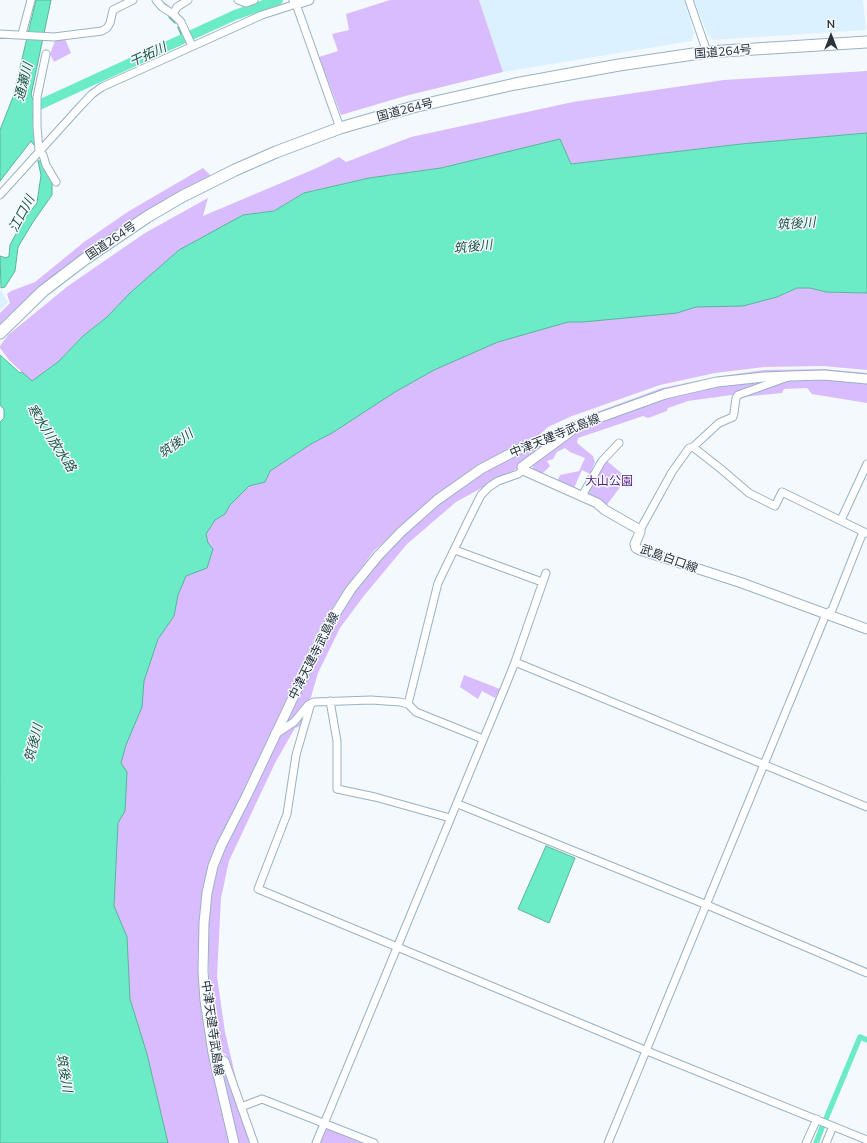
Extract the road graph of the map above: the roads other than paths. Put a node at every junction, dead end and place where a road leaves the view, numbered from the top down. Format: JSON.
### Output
{"nodes":[{"id":1,"x":31,"y":0,"type":"edge"},
{"id":2,"x":133,"y":0,"type":"edge"},
{"id":3,"x":156,"y":0,"type":"edge"},
{"id":4,"x":188,"y":0,"type":"edge"},
{"id":5,"x":238,"y":0,"type":"edge"},
{"id":6,"x":254,"y":0,"type":"edge"},
{"id":7,"x":309,"y":0,"type":"edge"},
{"id":8,"x":689,"y":0,"type":"edge"},
{"id":9,"x":295,"y":2,"type":"edge"},
{"id":10,"x":173,"y":14,"type":"junction"},
{"id":11,"x":0,"y":34,"type":"edge"},
{"id":12,"x":23,"y":34,"type":"junction"},
{"id":13,"x":867,"y":42,"type":"edge"},
{"id":14,"x":191,"y":43,"type":"junction"},
{"id":15,"x":707,"y":52,"type":"junction"},
{"id":16,"x":46,"y":54,"type":"dead end"},
{"id":17,"x":340,"y":128,"type":"junction"},
{"id":18,"x":38,"y":153,"type":"junction"},
{"id":19,"x":56,"y":182,"type":"dead end"},
{"id":20,"x":0,"y":195,"type":"edge"},
{"id":21,"x":0,"y":332,"type":"edge"},
{"id":22,"x":790,"y":376,"type":"junction"},
{"id":23,"x":867,"y":379,"type":"edge"},
{"id":24,"x":578,"y":425,"type":"junction"},
{"id":25,"x":619,"y":443,"type":"dead end"},
{"id":26,"x":693,"y":448,"type":"junction"},
{"id":27,"x":867,"y":464,"type":"edge"},
{"id":28,"x":522,"y":470,"type":"junction"},
{"id":29,"x":582,"y":496,"type":"junction"},
{"id":30,"x":841,"y":520,"type":"junction"},
{"id":31,"x":640,"y":530,"type":"junction"},
{"id":32,"x":865,"y":533,"type":"edge"},
{"id":33,"x":455,"y":550,"type":"junction"},
{"id":34,"x":546,"y":573,"type":"dead end"},
{"id":35,"x":542,"y":582,"type":"junction"},
{"id":36,"x":826,"y":614,"type":"junction"},
{"id":37,"x":867,"y":629,"type":"edge"},
{"id":38,"x":515,"y":662,"type":"junction"},
{"id":39,"x":330,"y":701,"type":"junction"},
{"id":40,"x":311,"y":703,"type":"junction"},
{"id":41,"x":408,"y":704,"type":"junction"},
{"id":42,"x":275,"y":733,"type":"junction"},
{"id":43,"x":483,"y":739,"type":"junction"},
{"id":44,"x":764,"y":764,"type":"junction"},
{"id":45,"x":458,"y":804,"type":"junction"},
{"id":46,"x":867,"y":807,"type":"edge"},
{"id":47,"x":450,"y":818,"type":"junction"},
{"id":48,"x":707,"y":905,"type":"junction"},
{"id":49,"x":398,"y":947,"type":"junction"},
{"id":50,"x":867,"y":973,"type":"edge"},
{"id":51,"x":647,"y":1051,"type":"junction"},
{"id":52,"x":213,"y":1053,"type":"junction"},
{"id":53,"x":241,"y":1107,"type":"junction"},
{"id":54,"x":816,"y":1119,"type":"junction"},
{"id":55,"x":325,"y":1123,"type":"junction"},
{"id":56,"x":833,"y":1126,"type":"junction"},
{"id":57,"x":867,"y":1140,"type":"edge"},
{"id":58,"x":234,"y":1143,"type":"edge"},
{"id":59,"x":254,"y":1143,"type":"edge"},
{"id":60,"x":316,"y":1143,"type":"edge"},
{"id":61,"x":374,"y":1143,"type":"edge"},
{"id":62,"x":608,"y":1143,"type":"edge"},
{"id":63,"x":806,"y":1143,"type":"edge"},
{"id":64,"x":826,"y":1143,"type":"edge"}],
"edges":[{"from":1,"to":12,"type":"street"},
{"from":2,"to":12,"type":"street"},
{"from":3,"to":10,"type":"street"},
{"from":4,"to":10,"type":"street"},
{"from":5,"to":6,"type":"street"},
{"from":7,"to":9,"type":"main road"},
{"from":8,"to":15,"type":"street"},
{"from":9,"to":14,"type":"street"},
{"from":9,"to":17,"type":"street"},
{"from":10,"to":14,"type":"street"},
{"from":11,"to":12,"type":"street"},
{"from":13,"to":15,"type":"highway","name":"国道264号"},
{"from":14,"to":18,"type":"street"},
{"from":15,"to":17,"type":"highway","name":"国道264号"},
{"from":16,"to":18,"type":"street"},
{"from":17,"to":21,"type":"highway","name":"国道264号"},
{"from":18,"to":19,"type":"street"},
{"from":18,"to":20,"type":"street"},
{"from":22,"to":23,"type":"main road","name":"中津天建寺武島線"},
{"from":22,"to":24,"type":"main road","name":"中津天建寺武島線"},
{"from":22,"to":26,"type":"street"},
{"from":24,"to":28,"type":"main road"},
{"from":24,"to":42,"type":"main road","name":"中津天建寺武島線"},
{"from":25,"to":29,"type":"street"},
{"from":26,"to":30,"type":"street"},
{"from":26,"to":31,"type":"street"},
{"from":27,"to":30,"type":"street"},
{"from":28,"to":29,"type":"main road","name":"武島白口線"},
{"from":28,"to":33,"type":"street"},
{"from":29,"to":31,"type":"main road","name":"武島白口線"},
{"from":30,"to":32,"type":"street"},
{"from":31,"to":36,"type":"main road","name":"武島白口線"},
{"from":32,"to":36,"type":"street"},
{"from":33,"to":35,"type":"street"},
{"from":33,"to":41,"type":"street"},
{"from":34,"to":35,"type":"street"},
{"from":35,"to":38,"type":"street"},
{"from":36,"to":37,"type":"main road","name":"武島白口線"},
{"from":36,"to":44,"type":"street"},
{"from":38,"to":43,"type":"street"},
{"from":38,"to":44,"type":"street"},
{"from":39,"to":40,"type":"street"},
{"from":39,"to":41,"type":"street"},
{"from":39,"to":47,"type":"street"},
{"from":40,"to":42,"type":"street"},
{"from":40,"to":49,"type":"street"},
{"from":41,"to":43,"type":"street"},
{"from":42,"to":52,"type":"main road","name":"中津天建寺武島線"},
{"from":43,"to":45,"type":"street"},
{"from":44,"to":46,"type":"street"},
{"from":44,"to":48,"type":"street"},
{"from":45,"to":47,"type":"street"},
{"from":45,"to":48,"type":"street"},
{"from":47,"to":49,"type":"street"},
{"from":48,"to":50,"type":"street"},
{"from":48,"to":51,"type":"street"},
{"from":49,"to":51,"type":"street"},
{"from":49,"to":55,"type":"street"},
{"from":51,"to":54,"type":"street"},
{"from":51,"to":62,"type":"street"},
{"from":52,"to":53,"type":"street"},
{"from":52,"to":58,"type":"main road","name":"中津天建寺武島線"},
{"from":53,"to":55,"type":"street"},
{"from":53,"to":59,"type":"street"},
{"from":54,"to":56,"type":"street"},
{"from":54,"to":63,"type":"street"},
{"from":55,"to":60,"type":"street"},
{"from":55,"to":61,"type":"street"},
{"from":56,"to":57,"type":"street"},
{"from":56,"to":64,"type":"street"}]}
